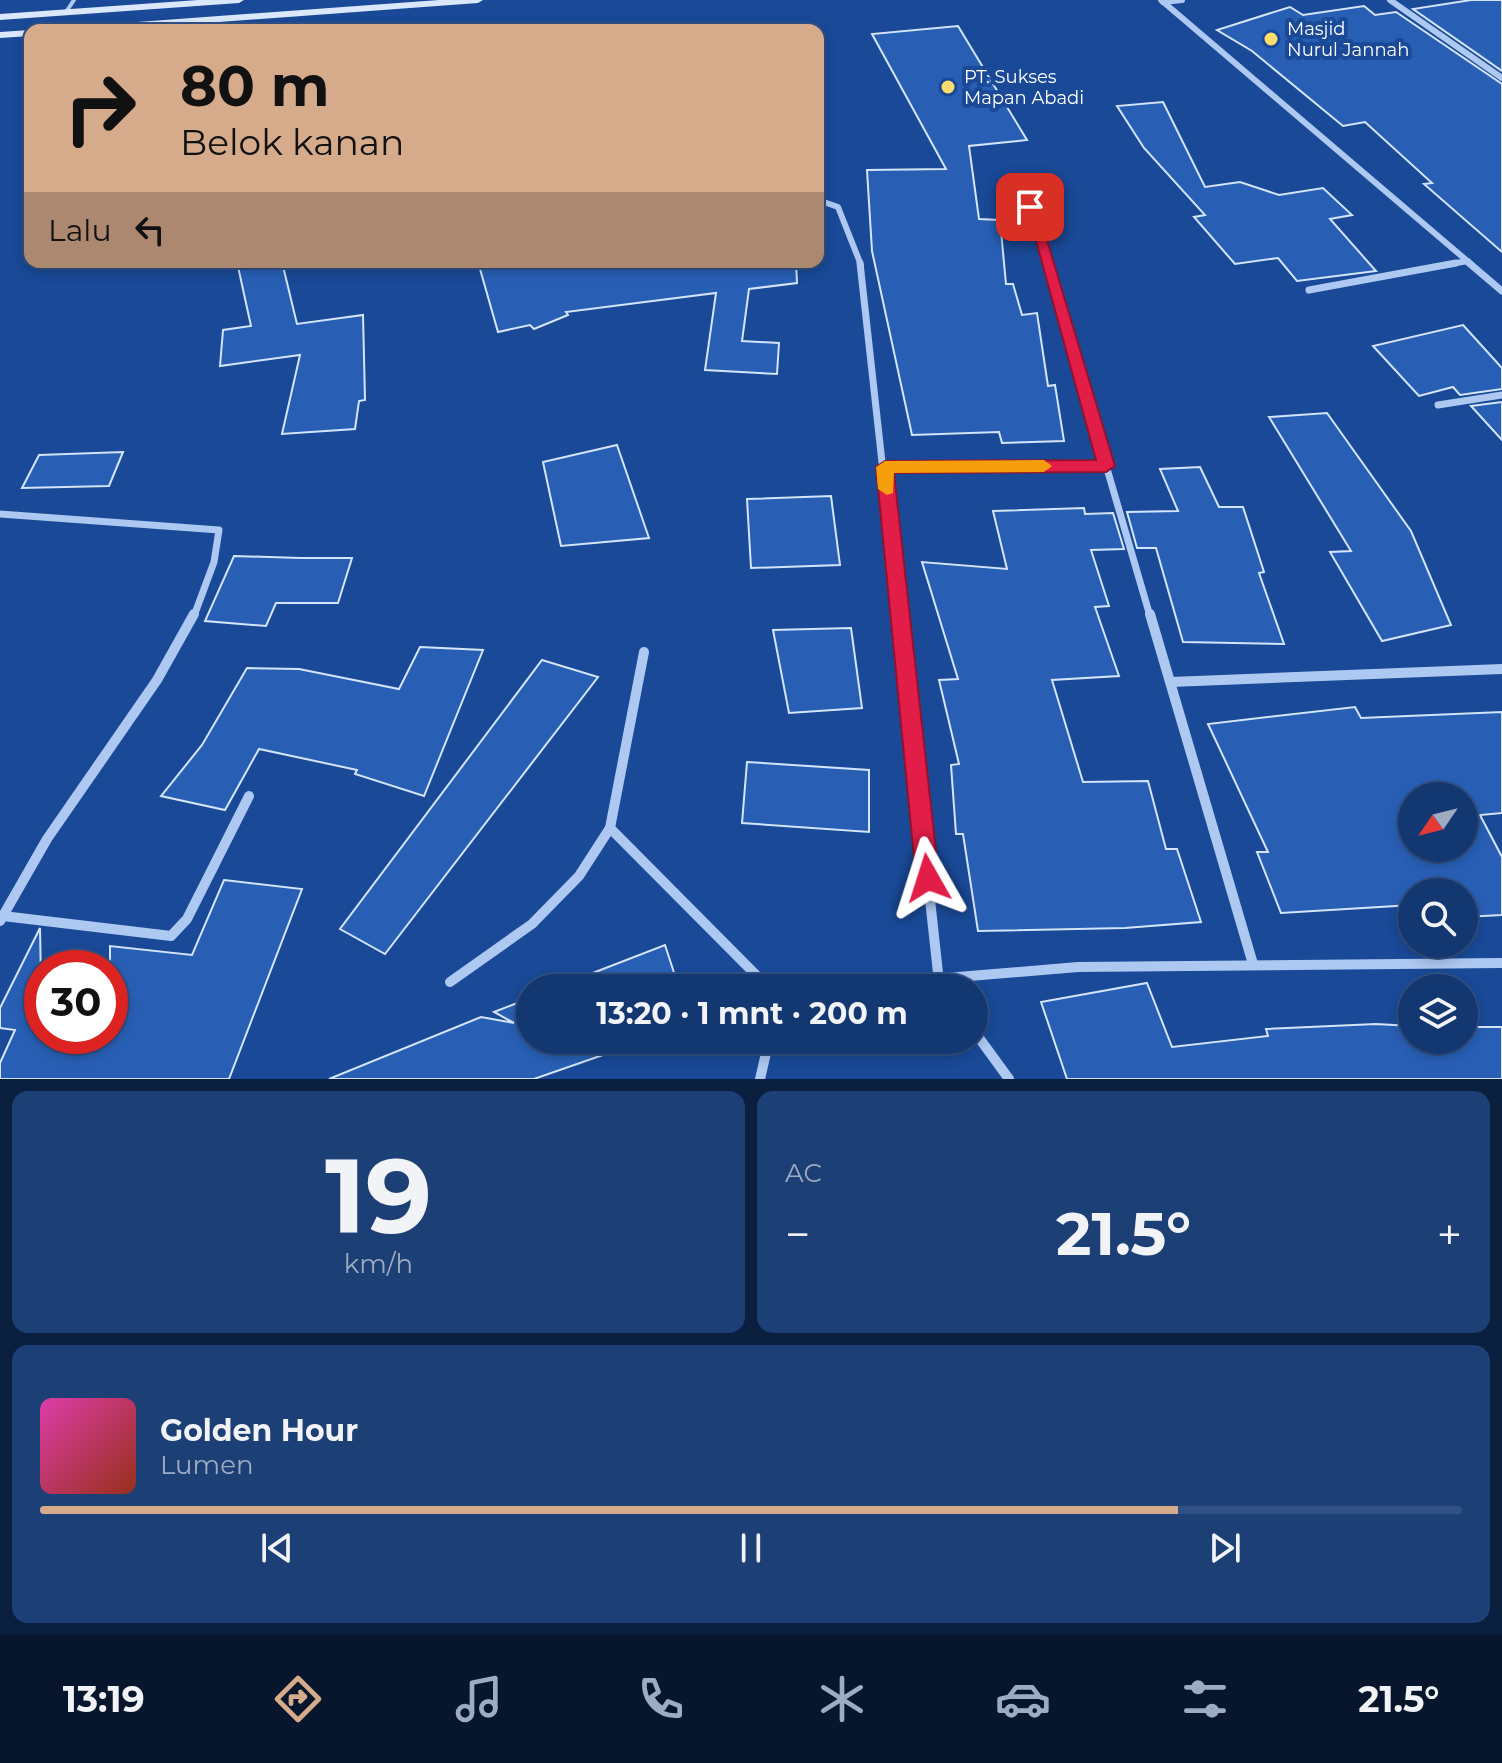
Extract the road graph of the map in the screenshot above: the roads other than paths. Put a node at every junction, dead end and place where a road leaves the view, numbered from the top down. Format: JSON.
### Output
{"nodes":[{"id":1,"x":74,"y":0,"type":"edge"},
{"id":2,"x":239,"y":0,"type":"edge"},
{"id":3,"x":478,"y":0,"type":"edge"},
{"id":4,"x":1182,"y":0,"type":"edge"},
{"id":5,"x":1390,"y":0,"type":"edge"},
{"id":6,"x":1162,"y":1,"type":"edge"},
{"id":7,"x":66,"y":12,"type":"junction"},
{"id":8,"x":0,"y":17,"type":"edge"},
{"id":9,"x":151,"y":24,"type":"edge"},
{"id":10,"x":24,"y":33,"type":"edge"},
{"id":11,"x":0,"y":35,"type":"edge"},
{"id":12,"x":1502,"y":78,"type":"edge"},
{"id":13,"x":1022,"y":180,"type":"dead end"},
{"id":14,"x":824,"y":202,"type":"edge"},
{"id":15,"x":1468,"y":261,"type":"junction"},
{"id":16,"x":1309,"y":290,"type":"dead end"},
{"id":17,"x":1502,"y":291,"type":"edge"},
{"id":18,"x":1502,"y":395,"type":"edge"},
{"id":19,"x":1438,"y":405,"type":"dead end"},
{"id":20,"x":1106,"y":466,"type":"junction"},
{"id":21,"x":885,"y":467,"type":"junction"},
{"id":22,"x":0,"y":514,"type":"edge"},
{"id":23,"x":644,"y":652,"type":"dead end"},
{"id":24,"x":1502,"y":669,"type":"edge"},
{"id":25,"x":1171,"y":682,"type":"junction"},
{"id":26,"x":249,"y":796,"type":"dead end"},
{"id":27,"x":610,"y":828,"type":"junction"},
{"id":28,"x":1,"y":918,"type":"edge"},
{"id":29,"x":1502,"y":963,"type":"edge"},
{"id":30,"x":1253,"y":964,"type":"junction"},
{"id":31,"x":938,"y":973,"type":"junction"},
{"id":32,"x":754,"y":974,"type":"edge"},
{"id":33,"x":930,"y":974,"type":"edge"},
{"id":34,"x":450,"y":982,"type":"dead end"},
{"id":35,"x":988,"y":1050,"type":"edge"},
{"id":36,"x":766,"y":1054,"type":"edge"},
{"id":37,"x":760,"y":1079,"type":"edge"},
{"id":38,"x":1009,"y":1079,"type":"edge"}],
"edges":[{"from":1,"to":7,"type":"lane"},
{"from":2,"to":7,"type":"main road"},
{"from":3,"to":9,"type":"main road"},
{"from":4,"to":6,"type":"street"},
{"from":5,"to":12,"type":"street"},
{"from":6,"to":15,"type":"street"},
{"from":7,"to":8,"type":"main road"},
{"from":10,"to":11,"type":"main road"},
{"from":13,"to":20,"type":"street"},
{"from":14,"to":21,"type":"street"},
{"from":15,"to":16,"type":"street"},
{"from":15,"to":17,"type":"street"},
{"from":18,"to":19,"type":"street"},
{"from":20,"to":21,"type":"street"},
{"from":20,"to":25,"type":"street"},
{"from":21,"to":31,"type":"street"},
{"from":22,"to":28,"type":"street"},
{"from":23,"to":27,"type":"street"},
{"from":24,"to":25,"type":"street"},
{"from":25,"to":30,"type":"street"},
{"from":26,"to":28,"type":"street"},
{"from":27,"to":32,"type":"street"},
{"from":27,"to":34,"type":"street"},
{"from":29,"to":30,"type":"street"},
{"from":30,"to":31,"type":"street"},
{"from":31,"to":33,"type":"street"},
{"from":35,"to":38,"type":"street"},
{"from":36,"to":37,"type":"street"}]}
